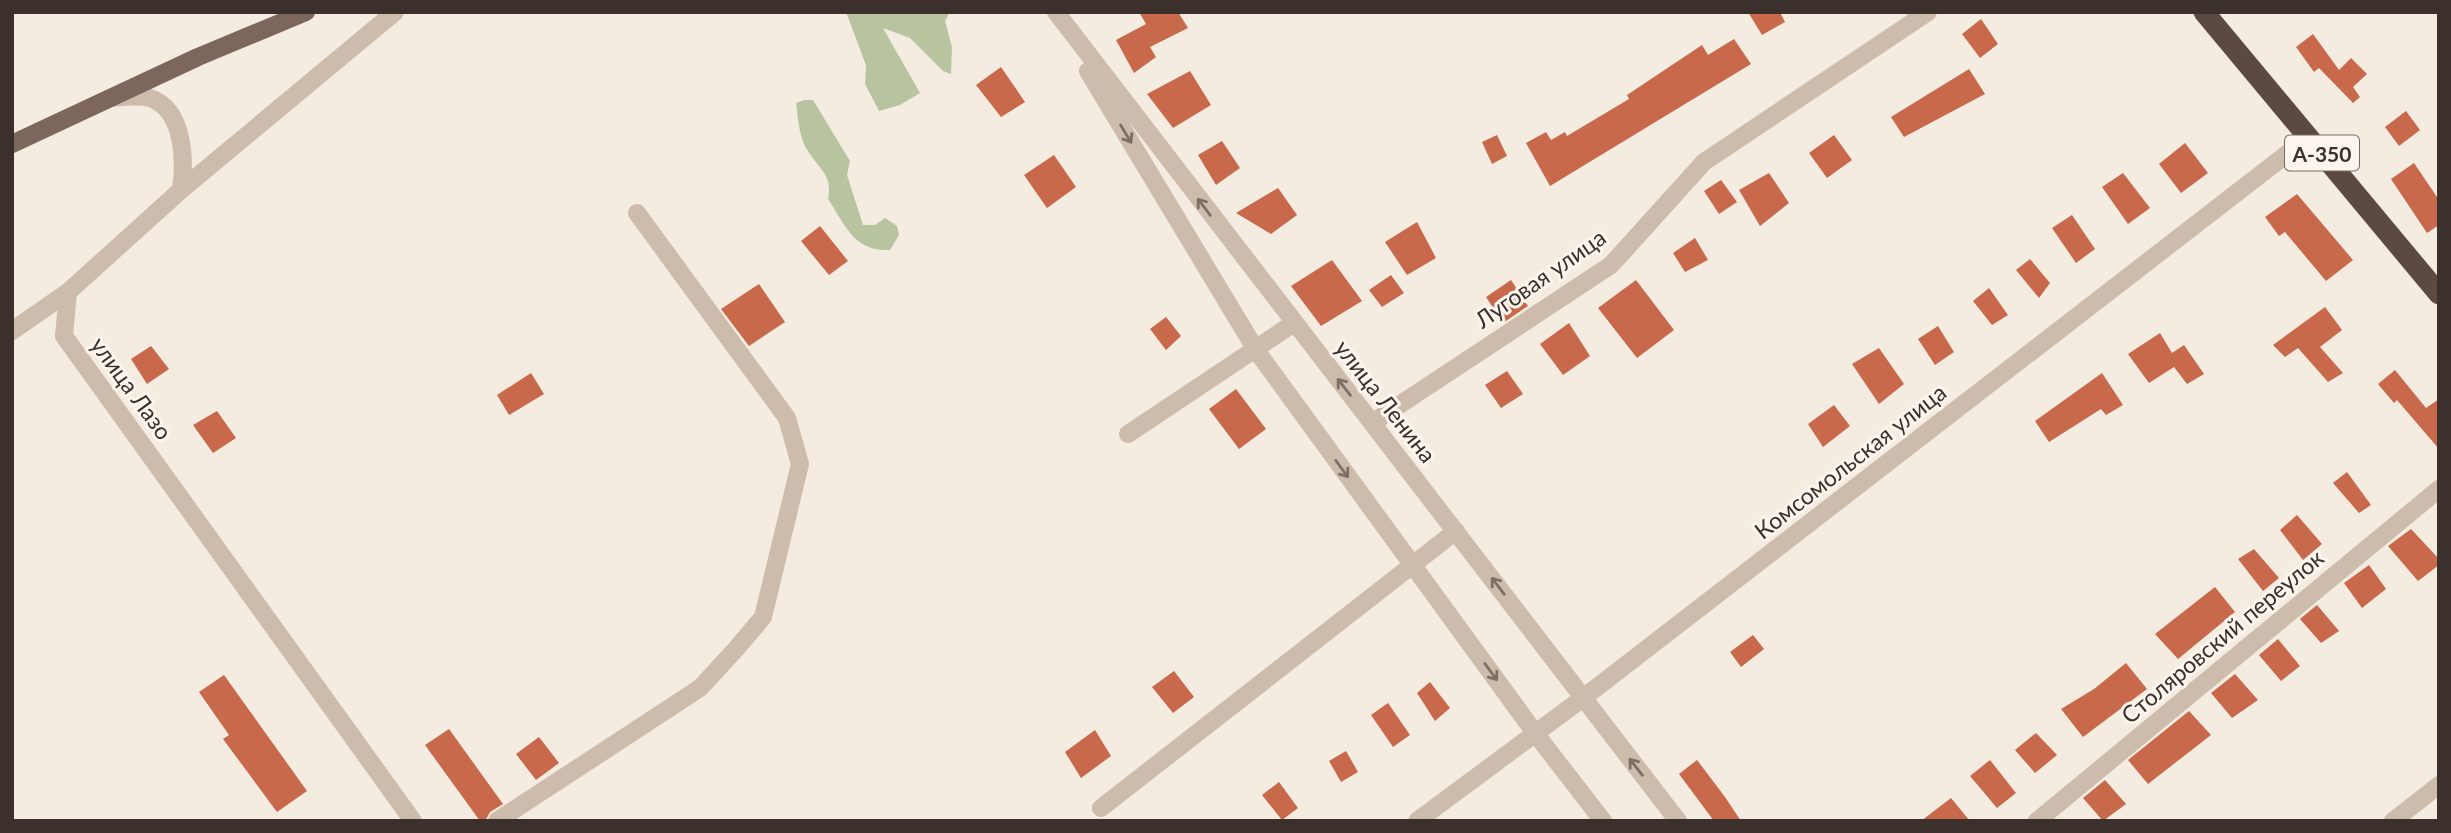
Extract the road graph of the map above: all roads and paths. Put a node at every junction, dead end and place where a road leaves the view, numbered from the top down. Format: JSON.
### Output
{"nodes":[{"id":1,"x":306,"y":12,"type":"edge"},
{"id":2,"x":395,"y":12,"type":"edge"},
{"id":3,"x":1054,"y":12,"type":"edge"},
{"id":4,"x":1928,"y":12,"type":"edge"},
{"id":5,"x":2204,"y":12,"type":"edge"},
{"id":6,"x":104,"y":99,"type":"junction"},
{"id":7,"x":2309,"y":137,"type":"junction"},
{"id":8,"x":12,"y":144,"type":"edge"},
{"id":9,"x":181,"y":190,"type":"junction"},
{"id":10,"x":637,"y":213,"type":"dead end"},
{"id":11,"x":68,"y":292,"type":"junction"},
{"id":12,"x":2439,"y":294,"type":"edge"},
{"id":13,"x":1294,"y":323,"type":"junction"},
{"id":14,"x":12,"y":331,"type":"edge"},
{"id":15,"x":1256,"y":350,"type":"junction"},
{"id":16,"x":1372,"y":423,"type":"junction"},
{"id":17,"x":1128,"y":434,"type":"dead end"},
{"id":18,"x":2439,"y":489,"type":"edge"},
{"id":19,"x":1456,"y":531,"type":"junction"},
{"id":20,"x":1413,"y":565,"type":"junction"},
{"id":21,"x":1583,"y":698,"type":"junction"},
{"id":22,"x":1535,"y":733,"type":"junction"},
{"id":23,"x":2439,"y":785,"type":"edge"},
{"id":24,"x":1101,"y":808,"type":"dead end"},
{"id":25,"x":413,"y":821,"type":"edge"},
{"id":26,"x":498,"y":821,"type":"edge"},
{"id":27,"x":1417,"y":821,"type":"edge"},
{"id":28,"x":1603,"y":821,"type":"edge"},
{"id":29,"x":1678,"y":821,"type":"edge"},
{"id":30,"x":2037,"y":821,"type":"edge"},
{"id":31,"x":2393,"y":821,"type":"edge"}],
"edges":[{"from":1,"to":6,"type":"main road"},
{"from":2,"to":9,"type":"street"},
{"from":13,"to":3,"type":"street","name":"улица Ленина","one_way":true},
{"from":3,"to":15,"type":"street","one_way":true},
{"from":4,"to":16,"type":"street","name":"Луговая улица"},
{"from":5,"to":7,"type":"highway","number":"А-350"},
{"from":6,"to":8,"type":"main road"},
{"from":6,"to":9,"type":"street"},
{"from":7,"to":12,"type":"highway","number":"А-350"},
{"from":7,"to":21,"type":"street","name":"Комсомольская улица"},
{"from":9,"to":11,"type":"street"},
{"from":10,"to":26,"type":"street"},
{"from":11,"to":14,"type":"street"},
{"from":11,"to":25,"type":"street","name":"улица Лазо"},
{"from":13,"to":15,"type":"street"},
{"from":16,"to":13,"type":"street","name":"улица Ленина","one_way":true},
{"from":15,"to":17,"type":"street"},
{"from":15,"to":20,"type":"street","one_way":true},
{"from":16,"to":19,"type":"street","name":"улица Ленина"},
{"from":18,"to":30,"type":"street","name":"Столяровский переулок"},
{"from":19,"to":20,"type":"street"},
{"from":21,"to":19,"type":"street","name":"улица Ленина","one_way":true},
{"from":20,"to":22,"type":"street","one_way":true},
{"from":20,"to":24,"type":"street"},
{"from":21,"to":22,"type":"street","name":"Комсомольская улица"},
{"from":29,"to":21,"type":"street","name":"улица Ленина","one_way":true},
{"from":22,"to":27,"type":"street","name":"Комсомольская улица"},
{"from":22,"to":28,"type":"street"},
{"from":23,"to":31,"type":"street"}]}
